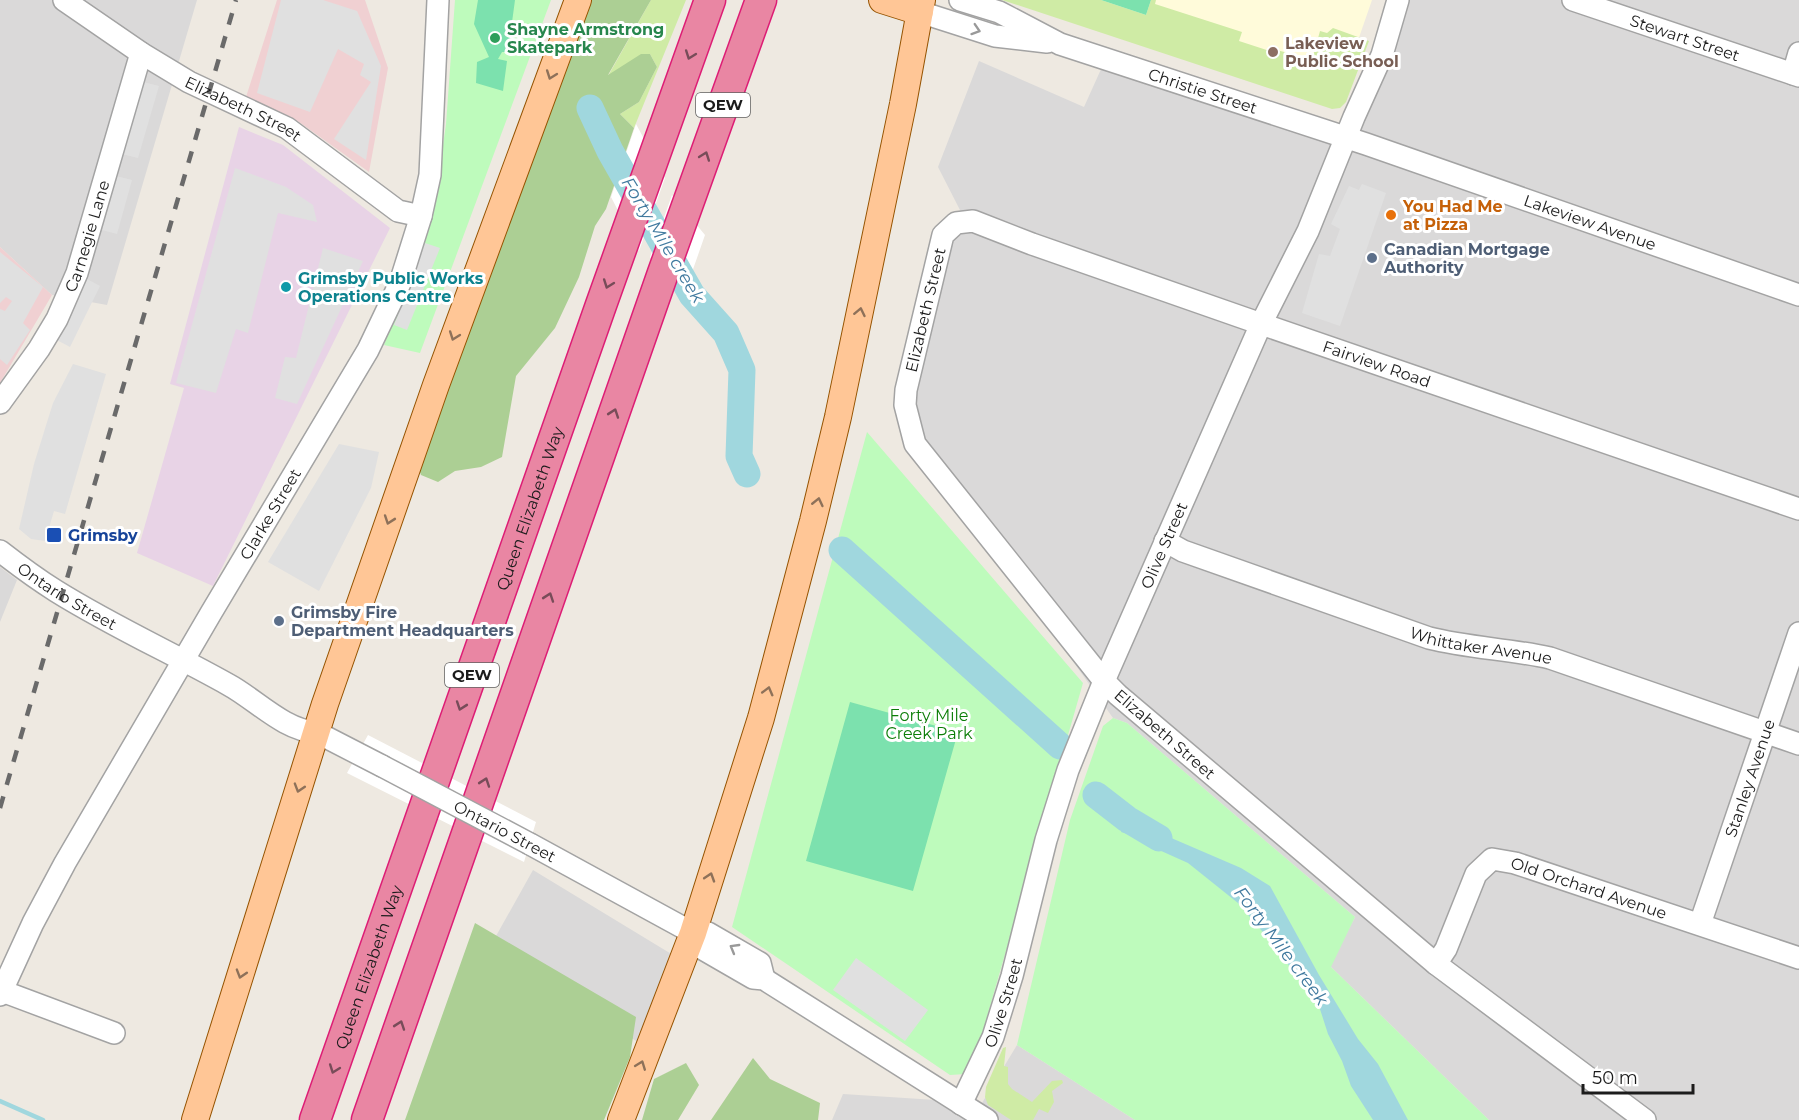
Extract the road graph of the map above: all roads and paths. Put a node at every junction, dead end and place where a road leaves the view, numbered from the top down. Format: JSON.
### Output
{"nodes":[{"id":1,"x":64,"y":0,"type":"edge"},
{"id":2,"x":438,"y":0,"type":"edge"},
{"id":3,"x":578,"y":0,"type":"edge"},
{"id":4,"x":710,"y":0,"type":"edge"},
{"id":5,"x":761,"y":0,"type":"edge"},
{"id":6,"x":882,"y":0,"type":"edge"},
{"id":7,"x":960,"y":0,"type":"edge"},
{"id":8,"x":1398,"y":0,"type":"edge"},
{"id":9,"x":1573,"y":0,"type":"edge"},
{"id":10,"x":1603,"y":5,"type":"edge"},
{"id":11,"x":921,"y":6,"type":"edge"},
{"id":12,"x":1060,"y":44,"type":"junction"},
{"id":13,"x":141,"y":52,"type":"junction"},
{"id":14,"x":1799,"y":53,"type":"edge"},
{"id":15,"x":1796,"y":75,"type":"edge"},
{"id":16,"x":1346,"y":138,"type":"junction"},
{"id":17,"x":422,"y":216,"type":"junction"},
{"id":18,"x":956,"y":223,"type":"joint"},
{"id":19,"x":1799,"y":295,"type":"edge"},
{"id":20,"x":1261,"y":324,"type":"junction"},
{"id":21,"x":0,"y":403,"type":"edge"},
{"id":22,"x":1799,"y":509,"type":"edge"},
{"id":23,"x":1165,"y":541,"type":"junction"},
{"id":24,"x":0,"y":551,"type":"edge"},
{"id":25,"x":1799,"y":633,"type":"edge"},
{"id":26,"x":184,"y":661,"type":"junction"},
{"id":27,"x":1104,"y":681,"type":"junction"},
{"id":28,"x":1764,"y":731,"type":"junction"},
{"id":29,"x":316,"y":732,"type":"junction"},
{"id":30,"x":1799,"y":744,"type":"edge"},
{"id":31,"x":1700,"y":924,"type":"junction"},
{"id":32,"x":693,"y":933,"type":"junction"},
{"id":33,"x":1799,"y":958,"type":"edge"},
{"id":34,"x":1436,"y":964,"type":"junction"},
{"id":35,"x":1,"y":993,"type":"edge"},
{"id":36,"x":114,"y":1033,"type":"dead end"},
{"id":37,"x":961,"y":1104,"type":"junction"},
{"id":38,"x":195,"y":1120,"type":"edge"},
{"id":39,"x":315,"y":1120,"type":"edge"},
{"id":40,"x":367,"y":1120,"type":"edge"},
{"id":41,"x":621,"y":1120,"type":"edge"},
{"id":42,"x":987,"y":1120,"type":"edge"},
{"id":43,"x":1645,"y":1120,"type":"edge"}],
"edges":[{"from":1,"to":13,"type":"street","name":"Elizabeth Street"},
{"from":2,"to":17,"type":"street","name":"Clarke Street"},
{"from":3,"to":29,"type":"main road","one_way":true},
{"from":4,"to":39,"type":"highway","name":"Queen Elizabeth Way","number":"QEW","one_way":true},
{"from":40,"to":5,"type":"highway","number":"QEW","one_way":true},
{"from":6,"to":11,"type":"main road","name":"Christie Street"},
{"from":7,"to":12,"type":"street","name":"Christie Street"},
{"from":8,"to":16,"type":"street","name":"Olive Street"},
{"from":9,"to":10,"type":"street","name":"Stewart Street"},
{"from":10,"to":15,"type":"street","name":"Stewart Street"},
{"from":11,"to":12,"type":"street","name":"Christie Street","one_way":true},
{"from":32,"to":11,"type":"main road","one_way":true},
{"from":12,"to":16,"type":"street","name":"Christie Street"},
{"from":13,"to":17,"type":"street","name":"Elizabeth Street"},
{"from":13,"to":21,"type":"street","name":"Carnegie Lane"},
{"from":14,"to":15,"type":"street"},
{"from":16,"to":19,"type":"street","name":"Lakeview Avenue"},
{"from":16,"to":20,"type":"street","name":"Olive Street"},
{"from":17,"to":26,"type":"street","name":"Clarke Street"},
{"from":18,"to":20,"type":"street","name":"Fairview Road"},
{"from":18,"to":27,"type":"street","name":"Elizabeth Street"},
{"from":20,"to":22,"type":"street","name":"Fairview Road"},
{"from":20,"to":23,"type":"street","name":"Olive Street"},
{"from":23,"to":27,"type":"street","name":"Olive Street"},
{"from":23,"to":28,"type":"street","name":"Whittaker Avenue"},
{"from":24,"to":26,"type":"street","name":"Ontario Street"},
{"from":25,"to":28,"type":"street","name":"Stanley Avenue"},
{"from":26,"to":29,"type":"street","name":"Ontario Street"},
{"from":26,"to":35,"type":"street","name":"Clarke Street"},
{"from":27,"to":34,"type":"street","name":"Elizabeth Street"},
{"from":27,"to":37,"type":"street","name":"Olive Street"},
{"from":28,"to":30,"type":"street","name":"Whittaker Avenue"},
{"from":28,"to":31,"type":"street","name":"Stanley Avenue"},
{"from":29,"to":32,"type":"street","name":"Ontario Street","bridge":true},
{"from":29,"to":38,"type":"main road","one_way":true},
{"from":31,"to":33,"type":"street","name":"Old Orchard Avenue"},
{"from":31,"to":34,"type":"street","name":"Old Orchard Avenue"},
{"from":32,"to":37,"type":"street","name":"Ontario Street"},
{"from":41,"to":32,"type":"main road","one_way":true},
{"from":34,"to":43,"type":"street","name":"Elizabeth Street"},
{"from":35,"to":36,"type":"street"},
{"from":37,"to":42,"type":"street","name":"Ontario Street"}]}
